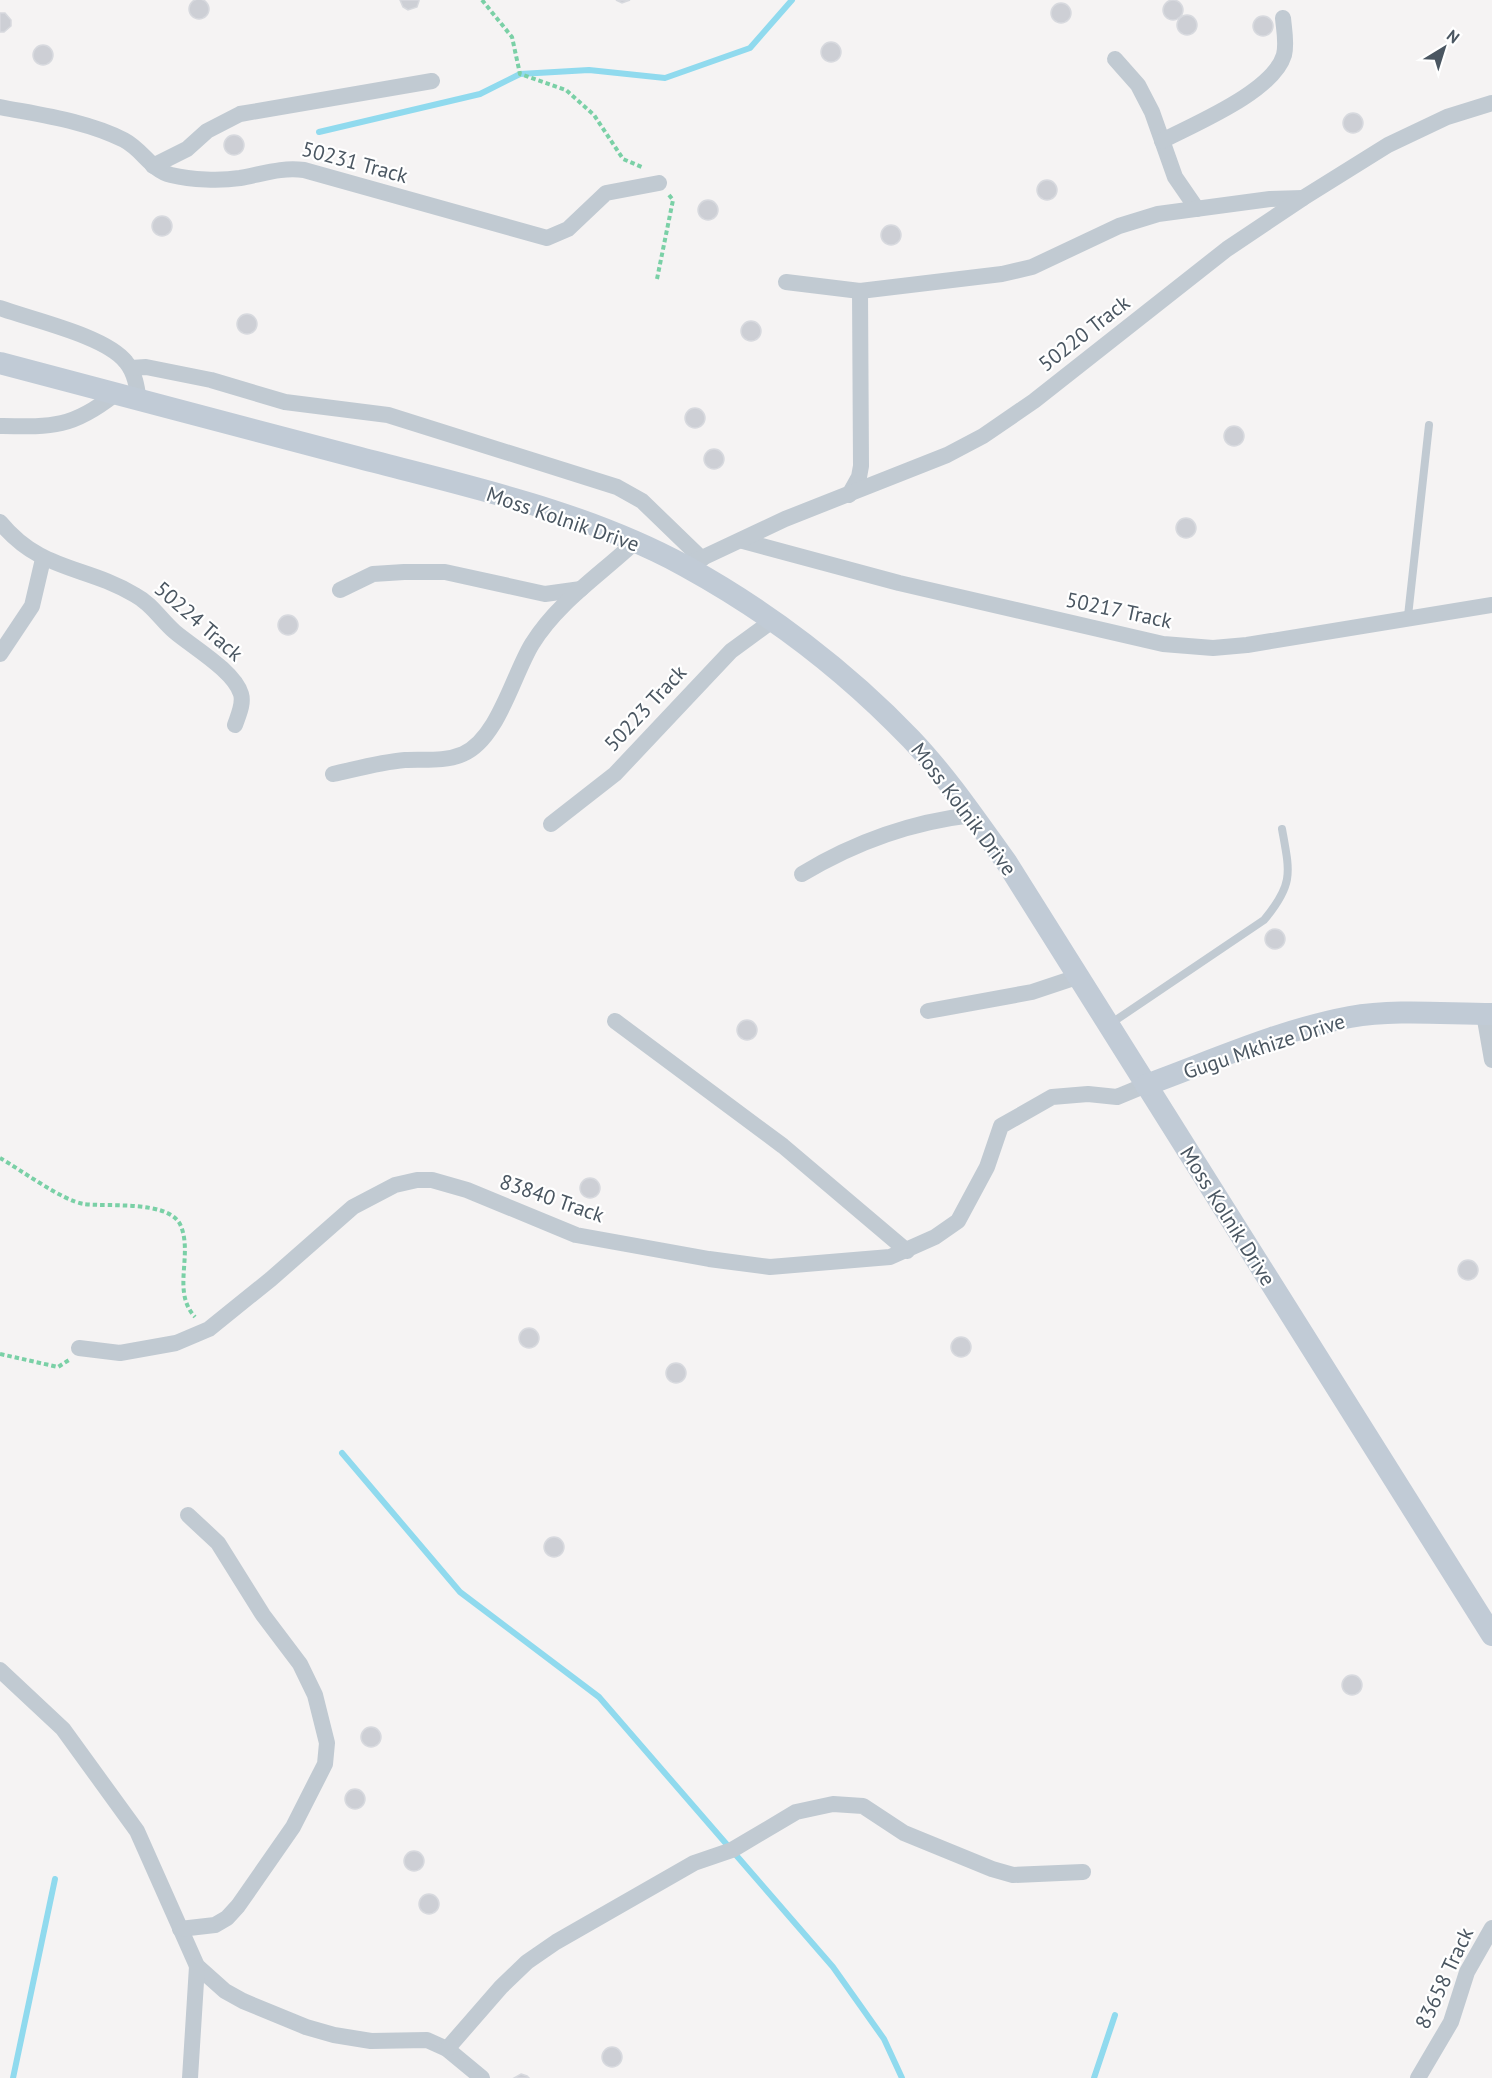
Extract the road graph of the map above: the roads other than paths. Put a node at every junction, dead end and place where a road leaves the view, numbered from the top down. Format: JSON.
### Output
{"nodes":[{"id":1,"x":1283,"y":18,"type":"dead end"},
{"id":2,"x":1115,"y":59,"type":"dead end"},
{"id":3,"x":432,"y":81,"type":"dead end"},
{"id":4,"x":1492,"y":93,"type":"edge"},
{"id":5,"x":1485,"y":105,"type":"edge"},
{"id":6,"x":0,"y":107,"type":"edge"},
{"id":7,"x":1161,"y":141,"type":"junction"},
{"id":8,"x":153,"y":166,"type":"junction"},
{"id":9,"x":659,"y":183,"type":"road end"},
{"id":10,"x":1303,"y":198,"type":"junction"},
{"id":11,"x":1197,"y":209,"type":"junction"},
{"id":12,"x":786,"y":282,"type":"dead end"},
{"id":13,"x":860,"y":291,"type":"junction"},
{"id":14,"x":0,"y":308,"type":"edge"},
{"id":15,"x":0,"y":363,"type":"edge"},
{"id":16,"x":131,"y":368,"type":"junction"},
{"id":17,"x":114,"y":394,"type":"junction"},
{"id":18,"x":139,"y":401,"type":"junction"},
{"id":19,"x":1428,"y":425,"type":"dead end"},
{"id":20,"x":0,"y":426,"type":"edge"},
{"id":21,"x":849,"y":495,"type":"junction"},
{"id":22,"x":0,"y":522,"type":"edge"},
{"id":23,"x":743,"y":541,"type":"junction"},
{"id":24,"x":635,"y":542,"type":"junction"},
{"id":25,"x":43,"y":559,"type":"junction"},
{"id":26,"x":693,"y":563,"type":"junction"},
{"id":27,"x":580,"y":589,"type":"junction"},
{"id":28,"x":340,"y":591,"type":"dead end"},
{"id":29,"x":1492,"y":605,"type":"edge"},
{"id":30,"x":1408,"y":616,"type":"junction"},
{"id":31,"x":772,"y":621,"type":"junction"},
{"id":32,"x":0,"y":654,"type":"edge"},
{"id":33,"x":235,"y":725,"type":"dead end"},
{"id":34,"x":333,"y":774,"type":"dead end"},
{"id":35,"x":972,"y":815,"type":"junction"},
{"id":36,"x":551,"y":824,"type":"dead end"},
{"id":37,"x":1282,"y":829,"type":"dead end"},
{"id":38,"x":802,"y":874,"type":"dead end"},
{"id":39,"x":1080,"y":976,"type":"junction"},
{"id":40,"x":928,"y":1011,"type":"dead end"},
{"id":41,"x":1488,"y":1014,"type":"edge"},
{"id":42,"x":615,"y":1021,"type":"dead end"},
{"id":43,"x":1109,"y":1024,"type":"junction"},
{"id":44,"x":1492,"y":1060,"type":"edge"},
{"id":45,"x":1146,"y":1085,"type":"junction"},
{"id":46,"x":907,"y":1251,"type":"junction"},
{"id":47,"x":79,"y":1348,"type":"road end"},
{"id":48,"x":188,"y":1515,"type":"dead end"},
{"id":49,"x":1492,"y":1635,"type":"edge"},
{"id":50,"x":0,"y":1670,"type":"edge"},
{"id":51,"x":1083,"y":1872,"type":"dead end"},
{"id":52,"x":1492,"y":1928,"type":"edge"},
{"id":53,"x":180,"y":1929,"type":"junction"},
{"id":54,"x":196,"y":1966,"type":"junction"},
{"id":55,"x":447,"y":2049,"type":"junction"},
{"id":56,"x":190,"y":2078,"type":"edge"},
{"id":57,"x":482,"y":2078,"type":"edge"},
{"id":58,"x":1418,"y":2078,"type":"edge"}],
"edges":[{"from":1,"to":7,"type":"street"},
{"from":2,"to":7,"type":"street"},
{"from":3,"to":8,"type":"street"},
{"from":4,"to":5,"type":"street"},
{"from":5,"to":10,"type":"street","name":"50220 Track"},
{"from":6,"to":8,"type":"street","name":"50231 Track"},
{"from":7,"to":11,"type":"street"},
{"from":8,"to":9,"type":"street","name":"50231 Track"},
{"from":10,"to":11,"type":"street"},
{"from":10,"to":21,"type":"street","name":"50220 Track"},
{"from":11,"to":13,"type":"street"},
{"from":12,"to":13,"type":"street"},
{"from":13,"to":21,"type":"street"},
{"from":14,"to":16,"type":"street"},
{"from":15,"to":17,"type":"main road","name":"Moss Kolnik Drive"},
{"from":16,"to":18,"type":"street"},
{"from":16,"to":26,"type":"street"},
{"from":17,"to":18,"type":"main road","name":"Moss Kolnik Drive"},
{"from":17,"to":20,"type":"street"},
{"from":18,"to":24,"type":"main road","name":"Moss Kolnik Drive"},
{"from":19,"to":30,"type":"lane"},
{"from":21,"to":23,"type":"street","name":"50220 Track"},
{"from":22,"to":25,"type":"street","name":"50224 Track"},
{"from":23,"to":26,"type":"street","name":"50220 Track"},
{"from":23,"to":30,"type":"street","name":"50217 Track"},
{"from":24,"to":26,"type":"main road","name":"Moss Kolnik Drive"},
{"from":24,"to":27,"type":"street"},
{"from":25,"to":32,"type":"street"},
{"from":25,"to":33,"type":"street","name":"50224 Track"},
{"from":26,"to":31,"type":"main road","name":"Moss Kolnik Drive"},
{"from":27,"to":28,"type":"street"},
{"from":27,"to":34,"type":"street"},
{"from":29,"to":30,"type":"street","name":"50217 Track"},
{"from":31,"to":35,"type":"main road","name":"Moss Kolnik Drive"},
{"from":31,"to":36,"type":"street","name":"50223 Track"},
{"from":35,"to":38,"type":"street"},
{"from":35,"to":39,"type":"main road","name":"Moss Kolnik Drive"},
{"from":37,"to":43,"type":"lane"},
{"from":39,"to":40,"type":"street"},
{"from":39,"to":43,"type":"main road","name":"Moss Kolnik Drive"},
{"from":41,"to":44,"type":"street"},
{"from":41,"to":45,"type":"main road","name":"Gugu Mkhize Drive"},
{"from":42,"to":46,"type":"street"},
{"from":43,"to":45,"type":"main road","name":"Moss Kolnik Drive"},
{"from":45,"to":46,"type":"street","name":"83840 Track"},
{"from":45,"to":49,"type":"main road","name":"Moss Kolnik Drive"},
{"from":46,"to":47,"type":"street","name":"83840 Track"},
{"from":48,"to":53,"type":"street"},
{"from":50,"to":53,"type":"street"},
{"from":51,"to":55,"type":"street"},
{"from":52,"to":58,"type":"street","name":"83658 Track"},
{"from":53,"to":54,"type":"street"},
{"from":54,"to":55,"type":"street"},
{"from":54,"to":56,"type":"street"},
{"from":55,"to":57,"type":"street"}]}
